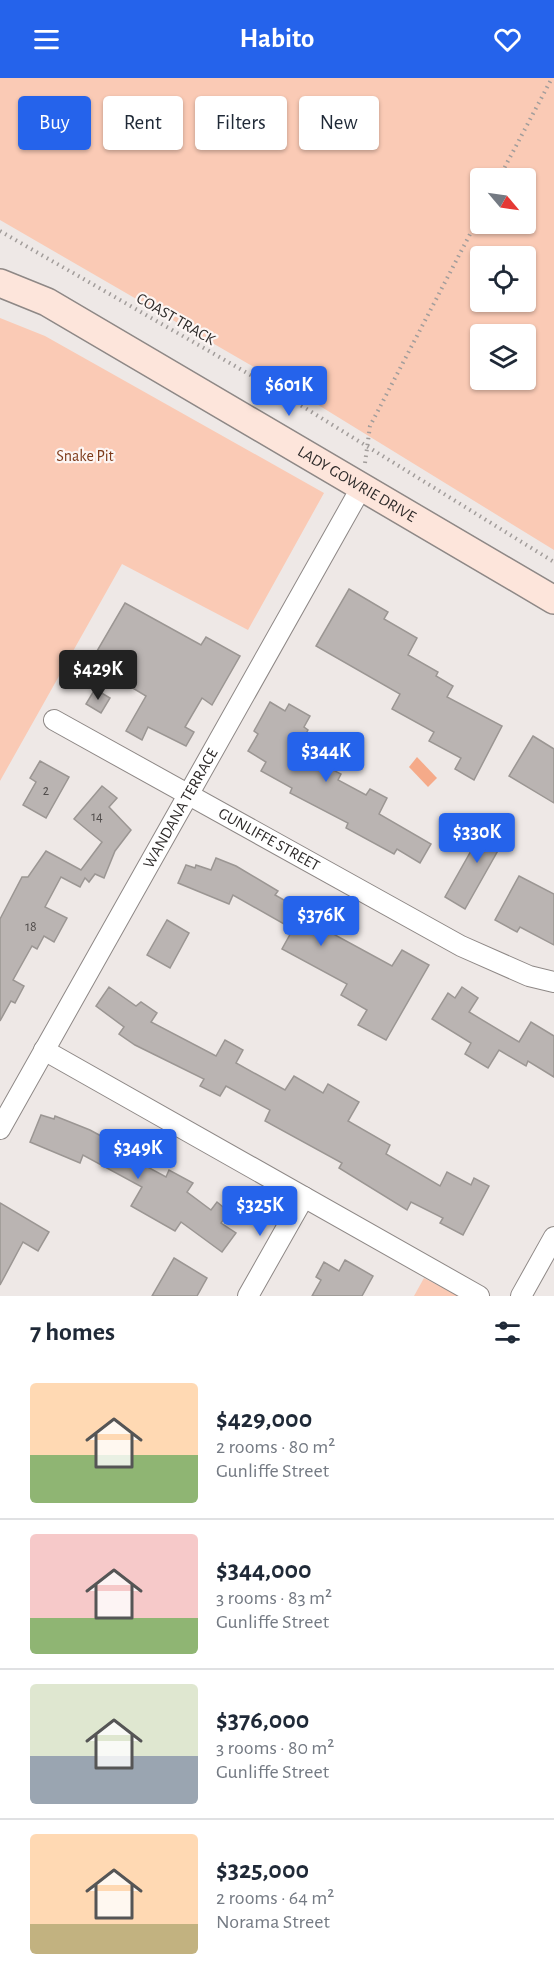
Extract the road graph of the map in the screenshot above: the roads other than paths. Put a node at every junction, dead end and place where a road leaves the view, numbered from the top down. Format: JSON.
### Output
{"nodes":[{"id":1,"x":0,"y":283,"type":"edge"},
{"id":2,"x":361,"y":488,"type":"junction"},
{"id":3,"x":554,"y":600,"type":"edge"},
{"id":4,"x":54,"y":720,"type":"dead end"},
{"id":5,"x":189,"y":795,"type":"junction"},
{"id":6,"x":554,"y":982,"type":"edge"},
{"id":7,"x":45,"y":1050,"type":"junction"},
{"id":8,"x":0,"y":1129,"type":"edge"},
{"id":9,"x":304,"y":1197,"type":"junction"},
{"id":10,"x":554,"y":1237,"type":"edge"},
{"id":11,"x":248,"y":1296,"type":"edge"},
{"id":12,"x":479,"y":1296,"type":"edge"},
{"id":13,"x":521,"y":1296,"type":"edge"}],
"edges":[{"from":1,"to":2,"type":"main road","name":"LADY GOWRIE DRIVE"},
{"from":2,"to":3,"type":"main road","name":"LADY GOWRIE DRIVE"},
{"from":2,"to":5,"type":"street","name":"WANDANA TERRACE"},
{"from":4,"to":5,"type":"street","name":"GUNLIFFE STREET"},
{"from":5,"to":6,"type":"street","name":"GUNLIFFE STREET"},
{"from":5,"to":7,"type":"street","name":"WANDANA TERRACE"},
{"from":7,"to":8,"type":"street","name":"WANDANA TERRACE"},
{"from":7,"to":9,"type":"street"},
{"from":9,"to":11,"type":"street"},
{"from":9,"to":12,"type":"street"},
{"from":10,"to":13,"type":"street"}]}
